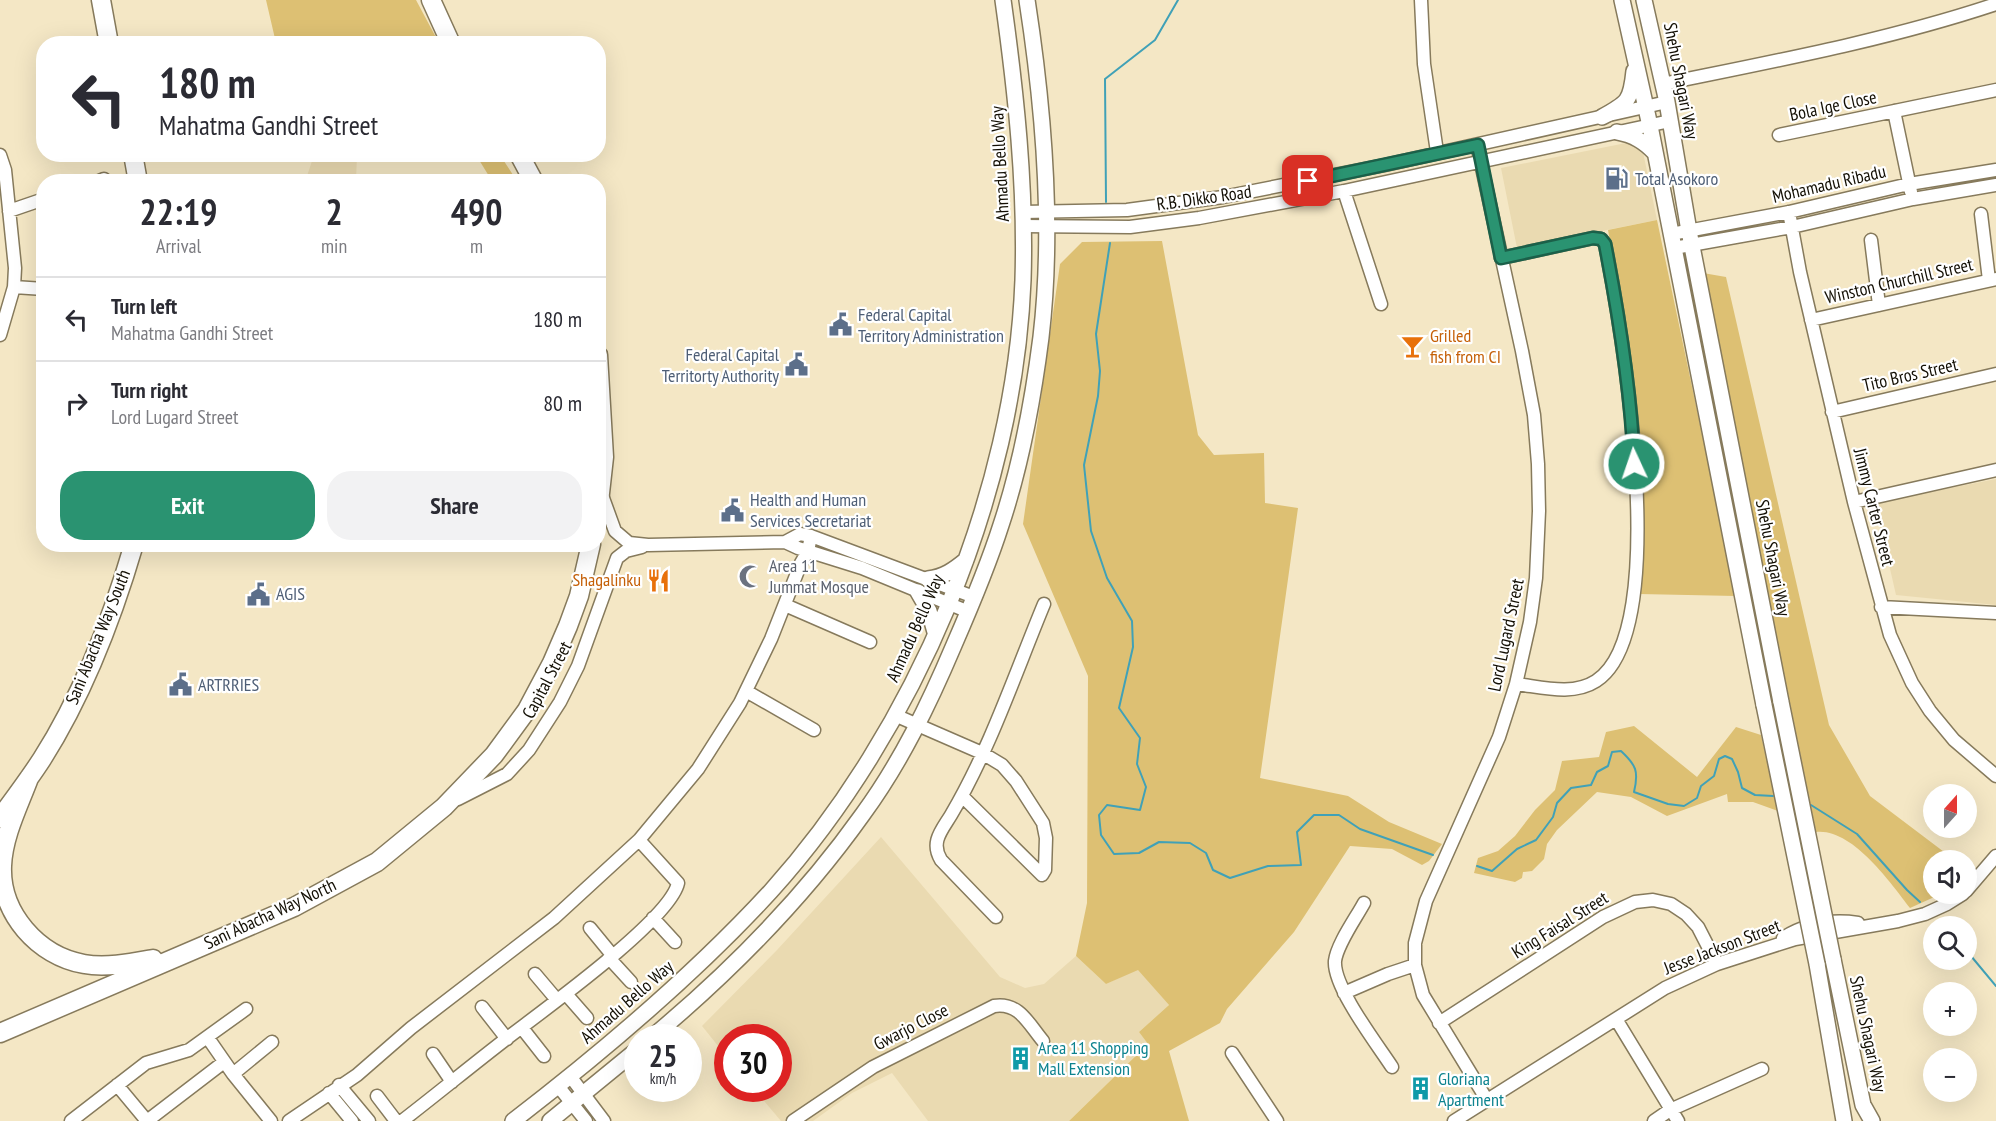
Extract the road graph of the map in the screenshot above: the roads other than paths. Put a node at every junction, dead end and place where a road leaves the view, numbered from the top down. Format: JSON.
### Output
{"nodes":[{"id":1,"x":101,"y":0,"type":"edge"},
{"id":2,"x":431,"y":0,"type":"edge"},
{"id":3,"x":1003,"y":0,"type":"edge"},
{"id":4,"x":1027,"y":0,"type":"edge"},
{"id":5,"x":1421,"y":0,"type":"edge"},
{"id":6,"x":1622,"y":0,"type":"edge"},
{"id":7,"x":1644,"y":0,"type":"edge"},
{"id":8,"x":1996,"y":4,"type":"edge"},
{"id":9,"x":108,"y":36,"type":"edge"},
{"id":10,"x":447,"y":36,"type":"edge"},
{"id":11,"x":1635,"y":59,"type":"junction"},
{"id":12,"x":1663,"y":84,"type":"junction"},
{"id":13,"x":1996,"y":90,"type":"edge"},
{"id":14,"x":1667,"y":102,"type":"junction"},
{"id":15,"x":1646,"y":107,"type":"junction"},
{"id":16,"x":1894,"y":111,"type":"junction"},
{"id":17,"x":1602,"y":117,"type":"junction"},
{"id":18,"x":1670,"y":121,"type":"junction"},
{"id":19,"x":1650,"y":126,"type":"junction"},
{"id":20,"x":1617,"y":132,"type":"junction"},
{"id":21,"x":1779,"y":135,"type":"dead end"},
{"id":22,"x":1478,"y":145,"type":"junction"},
{"id":23,"x":1437,"y":152,"type":"junction"},
{"id":24,"x":1655,"y":153,"type":"junction"},
{"id":25,"x":0,"y":155,"type":"edge"},
{"id":26,"x":1482,"y":161,"type":"junction"},
{"id":27,"x":1996,"y":170,"type":"edge"},
{"id":28,"x":2,"y":171,"type":"edge"},
{"id":29,"x":1909,"y":184,"type":"junction"},
{"id":30,"x":1996,"y":185,"type":"edge"},
{"id":31,"x":1344,"y":191,"type":"junction"},
{"id":32,"x":1913,"y":199,"type":"junction"},
{"id":33,"x":36,"y":202,"type":"edge"},
{"id":34,"x":1046,"y":211,"type":"junction"},
{"id":35,"x":9,"y":212,"type":"junction"},
{"id":36,"x":1789,"y":212,"type":"junction"},
{"id":37,"x":1981,"y":214,"type":"dead end"},
{"id":38,"x":1023,"y":219,"type":"junction"},
{"id":39,"x":1046,"y":227,"type":"junction"},
{"id":40,"x":1791,"y":227,"type":"junction"},
{"id":41,"x":1691,"y":238,"type":"junction"},
{"id":42,"x":1871,"y":240,"type":"dead end"},
{"id":43,"x":1672,"y":241,"type":"junction"},
{"id":44,"x":6,"y":248,"type":"edge"},
{"id":45,"x":1501,"y":258,"type":"junction"},
{"id":46,"x":1993,"y":279,"type":"edge"},
{"id":47,"x":14,"y":287,"type":"junction"},
{"id":48,"x":36,"y":288,"type":"edge"},
{"id":49,"x":1381,"y":304,"type":"dead end"},
{"id":50,"x":1879,"y":304,"type":"junction"},
{"id":51,"x":1811,"y":320,"type":"junction"},
{"id":52,"x":0,"y":335,"type":"edge"},
{"id":53,"x":1996,"y":374,"type":"edge"},
{"id":54,"x":1832,"y":412,"type":"junction"},
{"id":55,"x":1996,"y":470,"type":"edge"},
{"id":56,"x":1854,"y":502,"type":"junction"},
{"id":57,"x":606,"y":514,"type":"edge"},
{"id":58,"x":805,"y":535,"type":"junction"},
{"id":59,"x":785,"y":542,"type":"junction"},
{"id":60,"x":648,"y":545,"type":"junction"},
{"id":61,"x":803,"y":550,"type":"junction"},
{"id":62,"x":132,"y":552,"type":"edge"},
{"id":63,"x":583,"y":552,"type":"edge"},
{"id":64,"x":589,"y":552,"type":"edge"},
{"id":65,"x":966,"y":560,"type":"junction"},
{"id":66,"x":928,"y":579,"type":"junction"},
{"id":67,"x":918,"y":592,"type":"junction"},
{"id":68,"x":579,"y":596,"type":"junction"},
{"id":69,"x":952,"y":597,"type":"junction"},
{"id":70,"x":972,"y":604,"type":"junction"},
{"id":71,"x":1044,"y":604,"type":"dead end"},
{"id":72,"x":785,"y":605,"type":"junction"},
{"id":73,"x":1881,"y":607,"type":"junction"},
{"id":74,"x":1996,"y":613,"type":"edge"},
{"id":75,"x":936,"y":632,"type":"junction"},
{"id":76,"x":870,"y":642,"type":"dead end"},
{"id":77,"x":1516,"y":684,"type":"junction"},
{"id":78,"x":746,"y":691,"type":"junction"},
{"id":79,"x":897,"y":716,"type":"junction"},
{"id":80,"x":918,"y":725,"type":"junction"},
{"id":81,"x":814,"y":730,"type":"dead end"},
{"id":82,"x":982,"y":753,"type":"junction"},
{"id":83,"x":1996,"y":777,"type":"edge"},
{"id":84,"x":29,"y":778,"type":"junction"},
{"id":85,"x":962,"y":796,"type":"junction"},
{"id":86,"x":444,"y":807,"type":"junction"},
{"id":87,"x":0,"y":819,"type":"edge"},
{"id":88,"x":639,"y":840,"type":"junction"},
{"id":89,"x":1996,"y":856,"type":"edge"},
{"id":90,"x":1977,"y":878,"type":"edge"},
{"id":91,"x":1365,"y":903,"type":"dead end"},
{"id":92,"x":1947,"y":904,"type":"edge"},
{"id":93,"x":996,"y":917,"type":"dead end"},
{"id":94,"x":653,"y":918,"type":"junction"},
{"id":95,"x":590,"y":928,"type":"dead end"},
{"id":96,"x":214,"y":940,"type":"junction"},
{"id":97,"x":675,"y":942,"type":"dead end"},
{"id":98,"x":611,"y":957,"type":"junction"},
{"id":99,"x":1717,"y":964,"type":"junction"},
{"id":100,"x":1414,"y":965,"type":"junction"},
{"id":101,"x":535,"y":974,"type":"dead end"},
{"id":102,"x":631,"y":982,"type":"dead end"},
{"id":103,"x":1344,"y":993,"type":"junction"},
{"id":104,"x":562,"y":997,"type":"junction"},
{"id":105,"x":483,"y":1007,"type":"dead end"},
{"id":106,"x":246,"y":1008,"type":"dead end"},
{"id":107,"x":587,"y":1018,"type":"dead end"},
{"id":108,"x":1616,"y":1019,"type":"junction"},
{"id":109,"x":1439,"y":1023,"type":"junction"},
{"id":110,"x":668,"y":1024,"type":"edge"},
{"id":111,"x":522,"y":1028,"type":"junction"},
{"id":112,"x":0,"y":1033,"type":"edge"},
{"id":113,"x":208,"y":1038,"type":"junction"},
{"id":114,"x":507,"y":1039,"type":"junction"},
{"id":115,"x":1044,"y":1041,"type":"dead end"},
{"id":116,"x":272,"y":1042,"type":"dead end"},
{"id":117,"x":1233,"y":1053,"type":"dead end"},
{"id":118,"x":433,"y":1054,"type":"dead end"},
{"id":119,"x":544,"y":1056,"type":"dead end"},
{"id":120,"x":624,"y":1061,"type":"edge"},
{"id":121,"x":224,"y":1062,"type":"junction"},
{"id":122,"x":1392,"y":1067,"type":"dead end"},
{"id":123,"x":1762,"y":1069,"type":"dead end"},
{"id":124,"x":233,"y":1074,"type":"junction"},
{"id":125,"x":564,"y":1081,"type":"junction"},
{"id":126,"x":452,"y":1082,"type":"junction"},
{"id":127,"x":117,"y":1086,"type":"junction"},
{"id":128,"x":342,"y":1088,"type":"junction"},
{"id":129,"x":331,"y":1096,"type":"junction"},
{"id":130,"x":377,"y":1096,"type":"dead end"},
{"id":131,"x":579,"y":1099,"type":"junction"},
{"id":132,"x":1486,"y":1100,"type":"junction"},
{"id":133,"x":1670,"y":1110,"type":"junction"},
{"id":134,"x":71,"y":1121,"type":"edge"},
{"id":135,"x":147,"y":1121,"type":"edge"},
{"id":136,"x":270,"y":1121,"type":"edge"},
{"id":137,"x":289,"y":1121,"type":"edge"},
{"id":138,"x":303,"y":1121,"type":"edge"},
{"id":139,"x":352,"y":1121,"type":"edge"},
{"id":140,"x":369,"y":1121,"type":"edge"},
{"id":141,"x":396,"y":1121,"type":"edge"},
{"id":142,"x":402,"y":1121,"type":"edge"},
{"id":143,"x":513,"y":1121,"type":"edge"},
{"id":144,"x":550,"y":1121,"type":"edge"},
{"id":145,"x":586,"y":1121,"type":"edge"},
{"id":146,"x":604,"y":1121,"type":"edge"},
{"id":147,"x":793,"y":1121,"type":"edge"},
{"id":148,"x":1277,"y":1121,"type":"edge"},
{"id":149,"x":1454,"y":1121,"type":"edge"},
{"id":150,"x":1654,"y":1121,"type":"edge"},
{"id":151,"x":1678,"y":1121,"type":"edge"},
{"id":152,"x":1844,"y":1121,"type":"edge"},
{"id":153,"x":1872,"y":1121,"type":"edge"}],
"edges":[{"from":1,"to":9,"type":"highway"},
{"from":2,"to":10,"type":"highway"},
{"from":3,"to":38,"type":"main road","name":"Ahmadu Bello Way"},
{"from":4,"to":34,"type":"main road"},
{"from":5,"to":23,"type":"street"},
{"from":6,"to":11,"type":"main road","name":"Shehu Shagari Way"},
{"from":7,"to":12,"type":"main road","name":"Shehu Shagari Way"},
{"from":8,"to":12,"type":"street"},
{"from":11,"to":15,"type":"main road","name":"Shehu Shagari Way"},
{"from":11,"to":17,"type":"main road"},
{"from":12,"to":14,"type":"main road","name":"Shehu Shagari Way"},
{"from":13,"to":16,"type":"street","name":"Bola Ige Close"},
{"from":14,"to":15,"type":"street","name":"R.B. Dikko Road"},
{"from":14,"to":18,"type":"main road","name":"Shehu Shagari Way"},
{"from":15,"to":17,"type":"street","name":"R.B. Dikko Road"},
{"from":15,"to":19,"type":"main road","name":"Shehu Shagari Way"},
{"from":16,"to":21,"type":"street","name":"Bola Ige Close"},
{"from":16,"to":29,"type":"street","name":"Bola Ige Close"},
{"from":17,"to":22,"type":"street","name":"R.B. Dikko Road"},
{"from":18,"to":19,"type":"street","name":"R.B. Dikko Road"},
{"from":18,"to":41,"type":"main road","name":"Shehu Shagari Way"},
{"from":19,"to":20,"type":"street","name":"R.B. Dikko Road"},
{"from":19,"to":24,"type":"main road","name":"Shehu Shagari Way"},
{"from":20,"to":24,"type":"main road"},
{"from":20,"to":26,"type":"street","name":"R.B. Dikko Road"},
{"from":22,"to":23,"type":"street","name":"R.B. Dikko Road"},
{"from":22,"to":26,"type":"street","name":"Lord Lugard Street"},
{"from":23,"to":34,"type":"street","name":"R.B. Dikko Road"},
{"from":24,"to":43,"type":"main road","name":"Shehu Shagari Way"},
{"from":25,"to":28,"type":"street"},
{"from":26,"to":31,"type":"street","name":"R.B. Dikko Road"},
{"from":26,"to":45,"type":"street","name":"Lord Lugard Street"},
{"from":27,"to":29,"type":"street","name":"Mohamadu Ribadu"},
{"from":28,"to":35,"type":"street"},
{"from":29,"to":32,"type":"street","name":"Bola Ige Close"},
{"from":29,"to":36,"type":"street","name":"Mohamadu Ribadu"},
{"from":30,"to":32,"type":"street","name":"Mohamadu Ribadu"},
{"from":31,"to":39,"type":"street","name":"R.B. Dikko Road"},
{"from":31,"to":49,"type":"street"},
{"from":32,"to":40,"type":"street","name":"Mohamadu Ribadu"},
{"from":33,"to":35,"type":"street"},
{"from":34,"to":38,"type":"street","name":"R.B. Dikko Road"},
{"from":34,"to":39,"type":"main road"},
{"from":35,"to":44,"type":"street"},
{"from":36,"to":40,"type":"street","name":"Jimmy Carter Street"},
{"from":36,"to":41,"type":"street","name":"Mohamadu Ribadu"},
{"from":37,"to":46,"type":"street"},
{"from":38,"to":39,"type":"street","name":"R.B. Dikko Road"},
{"from":38,"to":65,"type":"main road","name":"Ahmadu Bello Way"},
{"from":39,"to":70,"type":"main road"},
{"from":40,"to":41,"type":"street","name":"Mohamadu Ribadu"},
{"from":40,"to":51,"type":"street","name":"Jimmy Carter Street"},
{"from":41,"to":43,"type":"street","name":"Mohamadu Ribadu"},
{"from":41,"to":153,"type":"main road","name":"Shehu Shagari Way","bridge":true},
{"from":42,"to":50,"type":"street"},
{"from":43,"to":152,"type":"main road","name":"Shehu Shagari Way","bridge":true},
{"from":44,"to":47,"type":"street"},
{"from":45,"to":77,"type":"street","name":"Lord Lugard Street"},
{"from":45,"to":77,"type":"street"},
{"from":46,"to":50,"type":"street","name":"Winston Churchill Street"},
{"from":47,"to":48,"type":"street"},
{"from":47,"to":52,"type":"street"},
{"from":50,"to":51,"type":"street","name":"Winston Churchill Street"},
{"from":51,"to":54,"type":"street","name":"Jimmy Carter Street"},
{"from":53,"to":54,"type":"street","name":"Tito Bros Street"},
{"from":54,"to":56,"type":"street","name":"Jimmy Carter Street"},
{"from":55,"to":56,"type":"street"},
{"from":56,"to":73,"type":"street","name":"Jimmy Carter Street"},
{"from":57,"to":60,"type":"street","name":"Capital Street"},
{"from":58,"to":59,"type":"street"},
{"from":58,"to":61,"type":"street"},
{"from":58,"to":66,"type":"street"},
{"from":59,"to":60,"type":"street","name":"Capital Street"},
{"from":59,"to":61,"type":"street","name":"Capital Street"},
{"from":60,"to":86,"type":"street","name":"Capital Street"},
{"from":61,"to":67,"type":"street","name":"Capital Street"},
{"from":61,"to":72,"type":"street"},
{"from":62,"to":84,"type":"highway","name":"Sani Abacha Way South"},
{"from":63,"to":68,"type":"street"},
{"from":64,"to":68,"type":"highway","name":"Sani Abacha Way North"},
{"from":65,"to":66,"type":"main road"},
{"from":65,"to":69,"type":"main road","name":"Ahmadu Bello Way"},
{"from":66,"to":69,"type":"street"},
{"from":67,"to":69,"type":"street","name":"Capital Street"},
{"from":67,"to":75,"type":"main road"},
{"from":68,"to":86,"type":"highway","name":"Sani Abacha Way North"},
{"from":69,"to":70,"type":"street","name":"Capital Street"},
{"from":69,"to":75,"type":"main road","name":"Ahmadu Bello Way"},
{"from":70,"to":80,"type":"main road"},
{"from":71,"to":82,"type":"street"},
{"from":72,"to":76,"type":"street"},
{"from":72,"to":78,"type":"street"},
{"from":73,"to":74,"type":"street"},
{"from":73,"to":83,"type":"street","name":"Jimmy Carter Street"},
{"from":75,"to":79,"type":"main road","name":"Ahmadu Bello Way"},
{"from":77,"to":100,"type":"street","name":"Lord Lugard Street"},
{"from":78,"to":81,"type":"street"},
{"from":78,"to":88,"type":"street"},
{"from":79,"to":80,"type":"street"},
{"from":79,"to":125,"type":"main road","name":"Ahmadu Bello Way"},
{"from":80,"to":82,"type":"street"},
{"from":80,"to":110,"type":"main road"},
{"from":82,"to":85,"type":"street"},
{"from":82,"to":85,"type":"street"},
{"from":84,"to":87,"type":"highway","name":"Sani Abacha Way South"},
{"from":84,"to":96,"type":"highway"},
{"from":85,"to":93,"type":"street"},
{"from":86,"to":96,"type":"highway","name":"Sani Abacha Way North"},
{"from":88,"to":94,"type":"street"},
{"from":88,"to":128,"type":"street"},
{"from":89,"to":90,"type":"street"},
{"from":91,"to":103,"type":"street"},
{"from":92,"to":99,"type":"street","name":"Jesse Jackson Street"},
{"from":94,"to":97,"type":"street"},
{"from":94,"to":98,"type":"street"},
{"from":95,"to":98,"type":"street"},
{"from":96,"to":112,"type":"highway","name":"Sani Abacha Way North"},
{"from":98,"to":102,"type":"street"},
{"from":98,"to":104,"type":"street"},
{"from":99,"to":108,"type":"street","name":"Jesse Jackson Street"},
{"from":99,"to":109,"type":"street","name":"King Faisal Street"},
{"from":100,"to":103,"type":"street"},
{"from":100,"to":109,"type":"street","name":"Lord Lugard Street"},
{"from":101,"to":104,"type":"street"},
{"from":103,"to":122,"type":"street"},
{"from":104,"to":107,"type":"street"},
{"from":104,"to":111,"type":"street"},
{"from":105,"to":114,"type":"street"},
{"from":106,"to":113,"type":"street"},
{"from":108,"to":132,"type":"street","name":"Jesse Jackson Street"},
{"from":108,"to":133,"type":"street"},
{"from":109,"to":132,"type":"street","name":"Lord Lugard Street"},
{"from":111,"to":114,"type":"street"},
{"from":111,"to":119,"type":"street"},
{"from":113,"to":121,"type":"street"},
{"from":113,"to":127,"type":"street"},
{"from":114,"to":126,"type":"street"},
{"from":115,"to":147,"type":"street","name":"Gwarjo Close"},
{"from":116,"to":124,"type":"street"},
{"from":117,"to":148,"type":"street"},
{"from":118,"to":126,"type":"street"},
{"from":120,"to":131,"type":"main road"},
{"from":121,"to":124,"type":"street"},
{"from":121,"to":135,"type":"street"},
{"from":123,"to":133,"type":"street"},
{"from":124,"to":136,"type":"street"},
{"from":125,"to":131,"type":"street"},
{"from":125,"to":143,"type":"main road","name":"Ahmadu Bello Way"},
{"from":126,"to":142,"type":"street"},
{"from":127,"to":134,"type":"street"},
{"from":127,"to":135,"type":"street"},
{"from":128,"to":129,"type":"street"},
{"from":128,"to":140,"type":"street"},
{"from":129,"to":137,"type":"street"},
{"from":129,"to":138,"type":"street"},
{"from":129,"to":139,"type":"street"},
{"from":130,"to":141,"type":"street"},
{"from":131,"to":144,"type":"main road"},
{"from":131,"to":145,"type":"street"},
{"from":131,"to":146,"type":"street"},
{"from":132,"to":149,"type":"street","name":"Jesse Jackson Street"},
{"from":133,"to":150,"type":"street"},
{"from":133,"to":151,"type":"street"}]}
